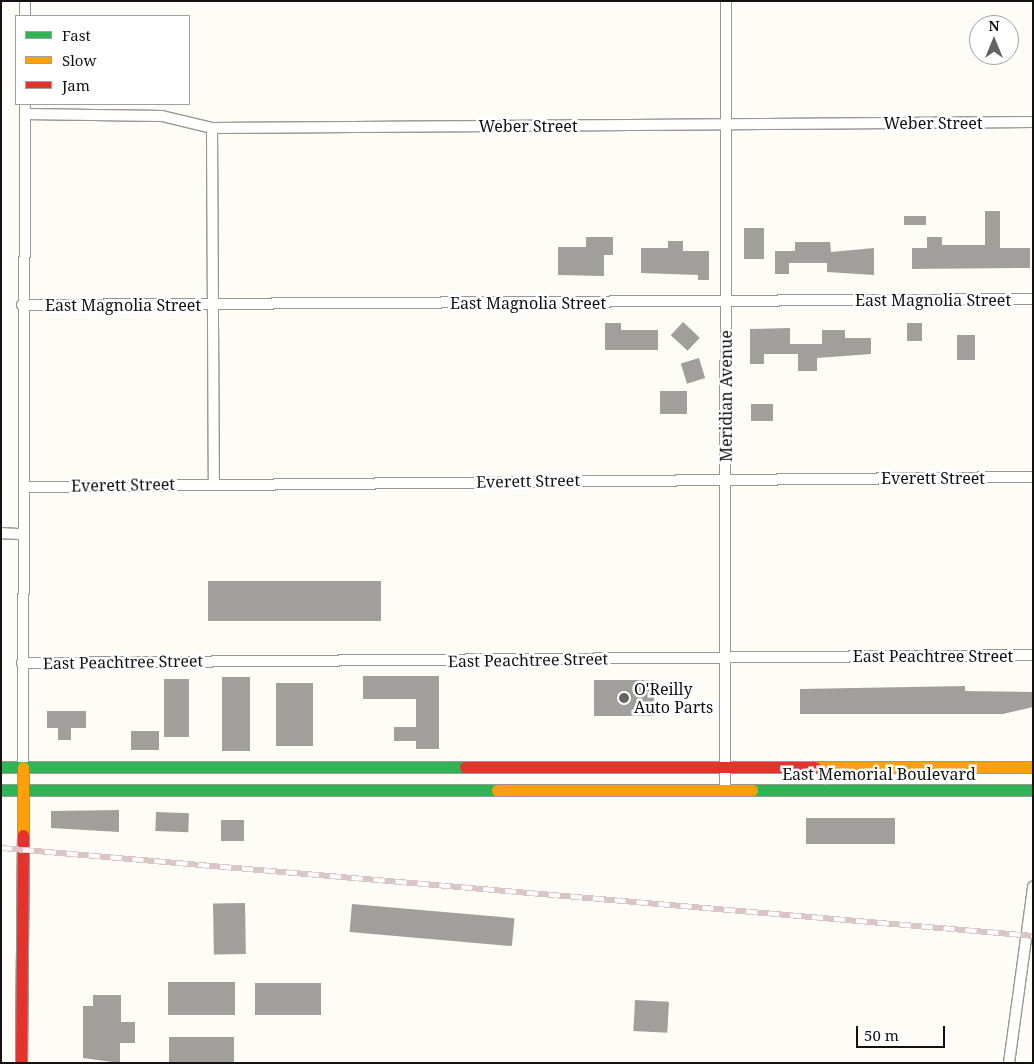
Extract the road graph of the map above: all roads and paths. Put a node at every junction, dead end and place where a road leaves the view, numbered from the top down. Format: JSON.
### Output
{"nodes":[{"id":1,"x":25,"y":1,"type":"edge"},
{"id":2,"x":726,"y":1,"type":"edge"},
{"id":3,"x":25,"y":15,"type":"edge"},
{"id":4,"x":25,"y":109,"type":"edge"},
{"id":5,"x":1033,"y":122,"type":"edge"},
{"id":6,"x":726,"y":125,"type":"junction"},
{"id":7,"x":212,"y":128,"type":"junction"},
{"id":8,"x":1033,"y":299,"type":"edge"},
{"id":9,"x":726,"y":301,"type":"junction"},
{"id":10,"x":22,"y":305,"type":"junction"},
{"id":11,"x":215,"y":305,"type":"junction"},
{"id":12,"x":1033,"y":477,"type":"edge"},
{"id":13,"x":726,"y":478,"type":"junction"},
{"id":14,"x":214,"y":484,"type":"junction"},
{"id":15,"x":24,"y":487,"type":"junction"},
{"id":16,"x":1,"y":534,"type":"edge"},
{"id":17,"x":23,"y":534,"type":"junction"},
{"id":18,"x":1033,"y":655,"type":"edge"},
{"id":19,"x":726,"y":657,"type":"junction"},
{"id":20,"x":22,"y":663,"type":"junction"},
{"id":21,"x":1,"y":767,"type":"edge"},
{"id":22,"x":23,"y":767,"type":"junction"},
{"id":23,"x":725,"y":767,"type":"junction"},
{"id":24,"x":1033,"y":767,"type":"edge"},
{"id":25,"x":373,"y":768,"type":"junction"},
{"id":26,"x":1033,"y":777,"type":"edge"},
{"id":27,"x":1,"y":790,"type":"edge"},
{"id":28,"x":725,"y":790,"type":"junction"},
{"id":29,"x":912,"y":790,"type":"junction"},
{"id":30,"x":1033,"y":790,"type":"edge"},
{"id":31,"x":24,"y":791,"type":"junction"},
{"id":32,"x":373,"y":791,"type":"junction"},
{"id":33,"x":1033,"y":887,"type":"edge"},
{"id":34,"x":21,"y":1063,"type":"edge"},
{"id":35,"x":1009,"y":1063,"type":"edge"}],
"edges":[{"from":1,"to":3,"type":"street"},
{"from":2,"to":6,"type":"street","name":"Meridian Avenue"},
{"from":4,"to":7,"type":"street","name":"Weber Street"},
{"from":4,"to":10,"type":"street"},
{"from":5,"to":6,"type":"street","name":"Weber Street"},
{"from":6,"to":7,"type":"street","name":"Weber Street"},
{"from":6,"to":9,"type":"street","name":"Meridian Avenue"},
{"from":7,"to":11,"type":"street"},
{"from":8,"to":9,"type":"street","name":"East Magnolia Street"},
{"from":9,"to":11,"type":"street","name":"East Magnolia Street"},
{"from":9,"to":13,"type":"street","name":"Meridian Avenue"},
{"from":10,"to":11,"type":"street","name":"East Magnolia Street"},
{"from":10,"to":15,"type":"street"},
{"from":11,"to":14,"type":"street"},
{"from":12,"to":13,"type":"street","name":"Everett Street"},
{"from":13,"to":14,"type":"street","name":"Everett Street"},
{"from":13,"to":19,"type":"street","name":"Meridian Avenue"},
{"from":14,"to":15,"type":"street","name":"Everett Street"},
{"from":15,"to":17,"type":"street"},
{"from":16,"to":17,"type":"street"},
{"from":17,"to":20,"type":"street"},
{"from":18,"to":19,"type":"street","name":"East Peachtree Street"},
{"from":19,"to":20,"type":"street","name":"East Peachtree Street"},
{"from":19,"to":23,"type":"street","name":"Meridian Avenue"},
{"from":20,"to":22,"type":"street"},
{"from":21,"to":22,"type":"main road","name":"East Memorial Boulevard"},
{"from":22,"to":25,"type":"main road","name":"East Memorial Boulevard"},
{"from":22,"to":31,"type":"main road"},
{"from":23,"to":24,"type":"main road","name":"East Memorial Boulevard"},
{"from":23,"to":25,"type":"main road","name":"East Memorial Boulevard"},
{"from":23,"to":28,"type":"street","name":"Meridian Avenue"},
{"from":25,"to":32,"type":"main road"},
{"from":26,"to":29,"type":"main road"},
{"from":27,"to":31,"type":"main road","name":"East Memorial Boulevard"},
{"from":28,"to":29,"type":"main road","name":"East Memorial Boulevard"},
{"from":28,"to":32,"type":"main road","name":"East Memorial Boulevard"},
{"from":29,"to":30,"type":"main road","name":"East Memorial Boulevard"},
{"from":31,"to":32,"type":"main road","name":"East Memorial Boulevard"},
{"from":31,"to":34,"type":"main road"},
{"from":33,"to":35,"type":"street"}]}
